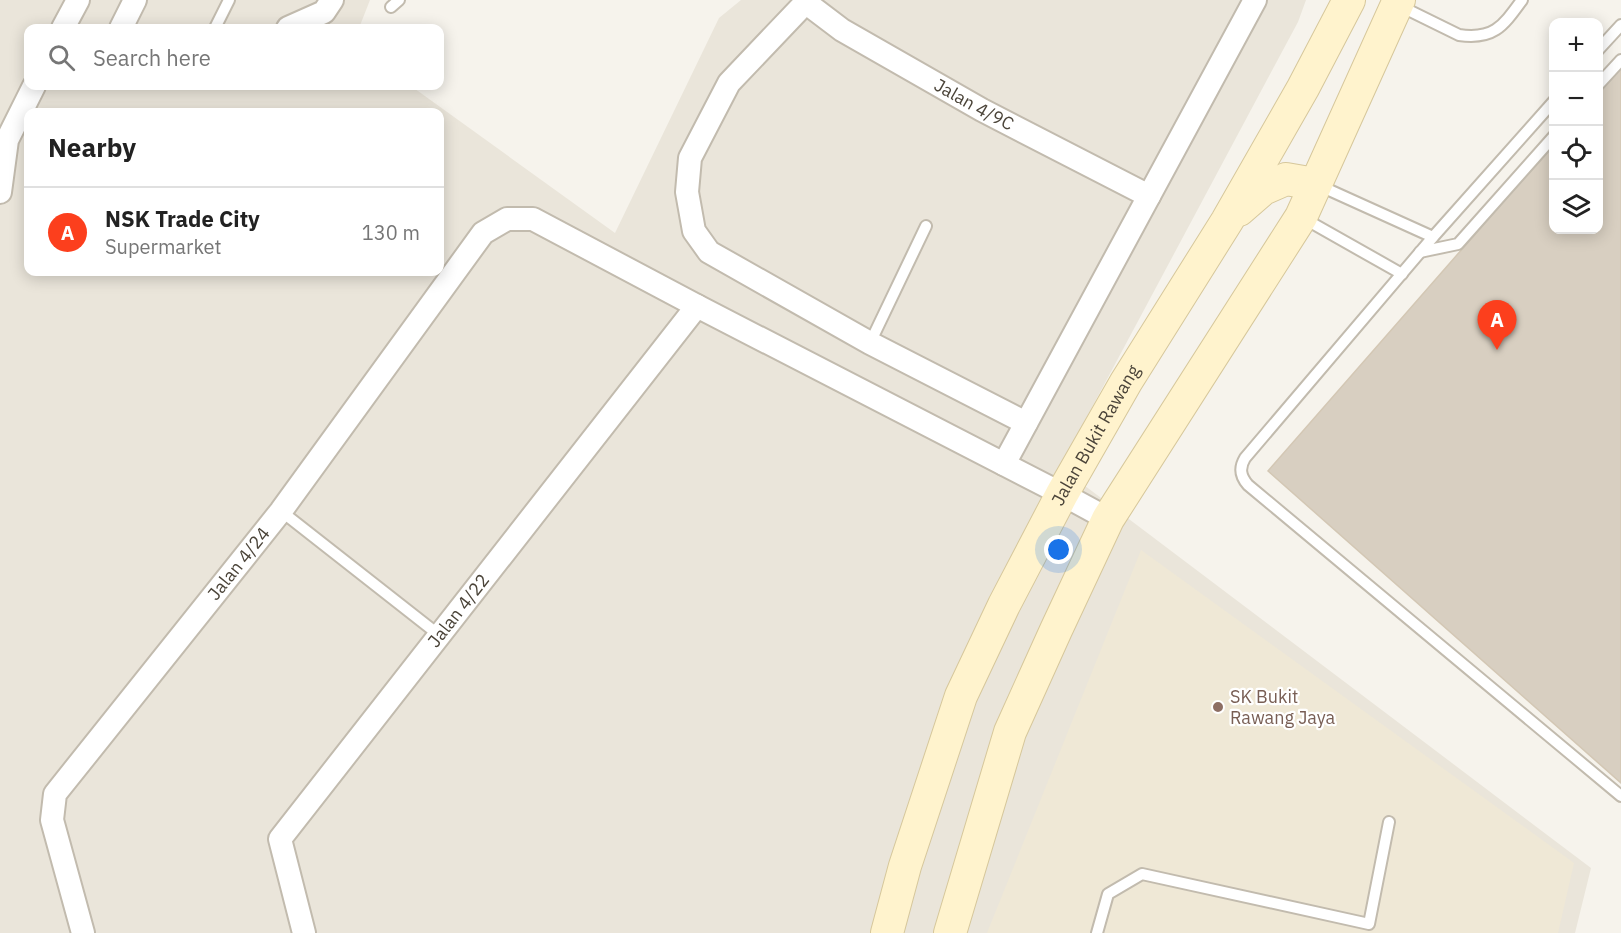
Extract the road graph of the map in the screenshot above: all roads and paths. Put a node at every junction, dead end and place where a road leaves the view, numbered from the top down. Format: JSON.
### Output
{"nodes":[{"id":1,"x":78,"y":0,"type":"edge"},
{"id":2,"x":135,"y":0,"type":"edge"},
{"id":3,"x":229,"y":0,"type":"edge"},
{"id":4,"x":332,"y":0,"type":"edge"},
{"id":5,"x":1255,"y":0,"type":"edge"},
{"id":6,"x":1522,"y":0,"type":"edge"},
{"id":7,"x":806,"y":1,"type":"edge"},
{"id":8,"x":1347,"y":1,"type":"edge"},
{"id":9,"x":1398,"y":2,"type":"edge"},
{"id":10,"x":65,"y":24,"type":"edge"},
{"id":11,"x":123,"y":24,"type":"edge"},
{"id":12,"x":217,"y":24,"type":"edge"},
{"id":13,"x":297,"y":24,"type":"edge"},
{"id":14,"x":1621,"y":25,"type":"edge"},
{"id":15,"x":1603,"y":45,"type":"edge"},
{"id":16,"x":1621,"y":60,"type":"edge"},
{"id":17,"x":1603,"y":80,"type":"edge"},
{"id":18,"x":32,"y":90,"type":"edge"},
{"id":19,"x":1549,"y":107,"type":"edge"},
{"id":20,"x":4,"y":141,"type":"edge"},
{"id":21,"x":1549,"y":142,"type":"edge"},
{"id":22,"x":1315,"y":184,"type":"junction"},
{"id":23,"x":0,"y":192,"type":"edge"},
{"id":24,"x":1149,"y":196,"type":"junction"},
{"id":25,"x":1301,"y":217,"type":"junction"},
{"id":26,"x":1227,"y":221,"type":"junction"},
{"id":27,"x":926,"y":226,"type":"dead end"},
{"id":28,"x":1433,"y":237,"type":"junction"},
{"id":29,"x":1420,"y":252,"type":"junction"},
{"id":30,"x":1402,"y":274,"type":"junction"},
{"id":31,"x":697,"y":306,"type":"junction"},
{"id":32,"x":870,"y":343,"type":"junction"},
{"id":33,"x":1026,"y":423,"type":"junction"},
{"id":34,"x":1004,"y":464,"type":"junction"},
{"id":35,"x":1062,"y":494,"type":"junction"},
{"id":36,"x":281,"y":511,"type":"junction"},
{"id":37,"x":1108,"y":519,"type":"junction"},
{"id":38,"x":439,"y":635,"type":"junction"},
{"id":39,"x":1621,"y":796,"type":"edge"},
{"id":40,"x":1389,"y":822,"type":"dead end"},
{"id":41,"x":83,"y":933,"type":"edge"},
{"id":42,"x":304,"y":933,"type":"edge"},
{"id":43,"x":887,"y":933,"type":"edge"},
{"id":44,"x":951,"y":933,"type":"edge"},
{"id":45,"x":1097,"y":933,"type":"edge"}],
"edges":[{"from":1,"to":10,"type":"street"},
{"from":2,"to":11,"type":"street"},
{"from":3,"to":12,"type":"lane"},
{"from":4,"to":13,"type":"street"},
{"from":5,"to":24,"type":"street"},
{"from":6,"to":9,"type":"lane"},
{"from":7,"to":24,"type":"street","name":"Jalan 4/9C"},
{"from":7,"to":32,"type":"street"},
{"from":8,"to":26,"type":"street","name":"Jalan Bukit Rawang"},
{"from":9,"to":22,"type":"street"},
{"from":14,"to":15,"type":"lane"},
{"from":16,"to":17,"type":"lane"},
{"from":18,"to":20,"type":"street"},
{"from":19,"to":28,"type":"lane"},
{"from":20,"to":23,"type":"street"},
{"from":21,"to":29,"type":"lane"},
{"from":22,"to":25,"type":"street"},
{"from":22,"to":26,"type":"street"},
{"from":22,"to":28,"type":"lane"},
{"from":24,"to":33,"type":"street"},
{"from":25,"to":30,"type":"lane"},
{"from":25,"to":37,"type":"street"},
{"from":26,"to":35,"type":"street","name":"Jalan Bukit Rawang"},
{"from":27,"to":32,"type":"lane"},
{"from":28,"to":29,"type":"lane"},
{"from":29,"to":30,"type":"lane"},
{"from":30,"to":39,"type":"lane"},
{"from":31,"to":34,"type":"street"},
{"from":31,"to":36,"type":"street","name":"Jalan 4/24"},
{"from":31,"to":38,"type":"street","name":"Jalan 4/22"},
{"from":32,"to":33,"type":"street"},
{"from":33,"to":34,"type":"street"},
{"from":34,"to":35,"type":"street"},
{"from":35,"to":37,"type":"street"},
{"from":35,"to":43,"type":"street","name":"Jalan Bukit Rawang"},
{"from":36,"to":38,"type":"lane"},
{"from":36,"to":41,"type":"street","name":"Jalan 4/24"},
{"from":37,"to":44,"type":"street"},
{"from":38,"to":42,"type":"street","name":"Jalan 4/22"},
{"from":40,"to":45,"type":"lane"}]}
